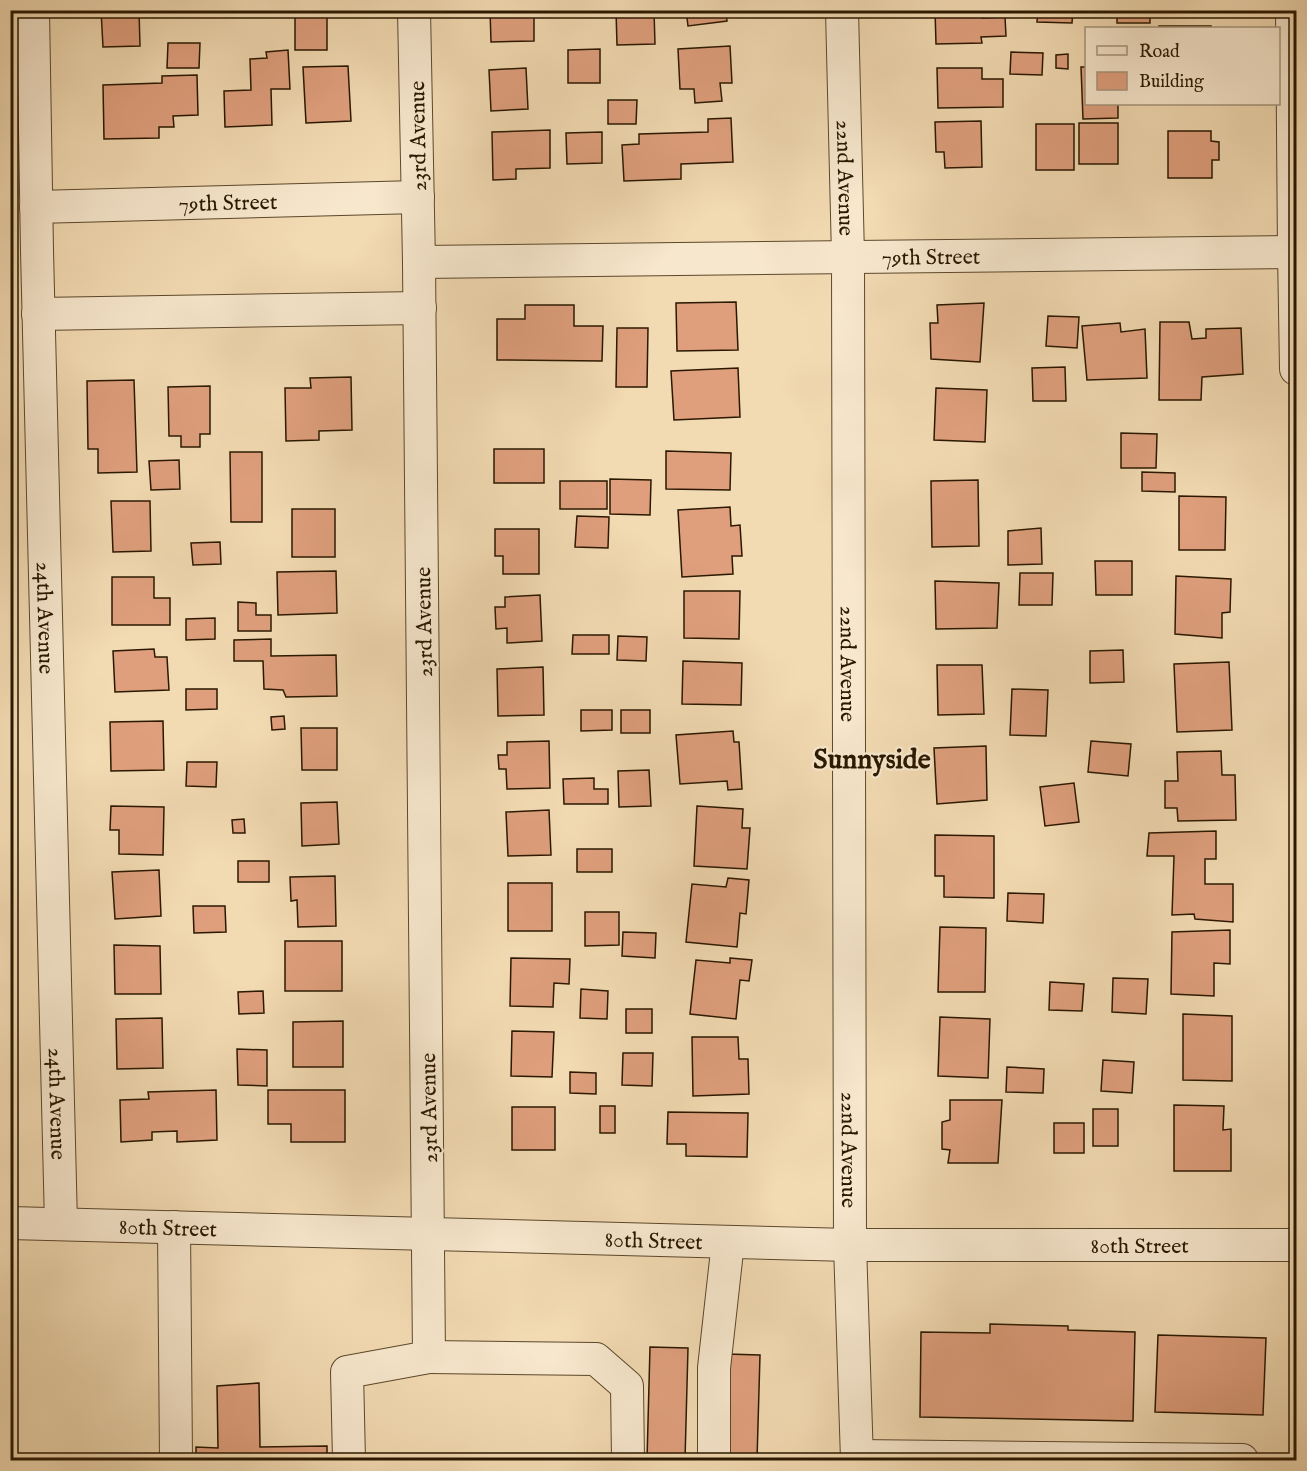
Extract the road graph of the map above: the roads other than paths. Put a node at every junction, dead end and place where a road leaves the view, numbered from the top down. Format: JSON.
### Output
{"nodes":[{"id":1,"x":33,"y":10,"type":"edge"},
{"id":2,"x":414,"y":10,"type":"edge"},
{"id":3,"x":842,"y":10,"type":"edge"},
{"id":4,"x":1292,"y":10,"type":"edge"},
{"id":5,"x":418,"y":197,"type":"junction"},
{"id":6,"x":36,"y":207,"type":"junction"},
{"id":7,"x":24,"y":248,"type":"edge"},
{"id":8,"x":1295,"y":252,"type":"edge"},
{"id":9,"x":848,"y":256,"type":"junction"},
{"id":10,"x":419,"y":262,"type":"junction"},
{"id":11,"x":420,"y":308,"type":"junction"},
{"id":12,"x":38,"y":314,"type":"junction"},
{"id":13,"x":1296,"y":369,"type":"edge"},
{"id":14,"x":10,"y":1223,"type":"edge"},
{"id":15,"x":61,"y":1224,"type":"junction"},
{"id":16,"x":174,"y":1227,"type":"junction"},
{"id":17,"x":429,"y":1234,"type":"junction"},
{"id":18,"x":728,"y":1242,"type":"junction"},
{"id":19,"x":850,"y":1245,"type":"junction"},
{"id":20,"x":1296,"y":1245,"type":"edge"},
{"id":21,"x":429,"y":1357,"type":"junction"},
{"id":22,"x":857,"y":1458,"type":"edge"},
{"id":23,"x":176,"y":1461,"type":"edge"},
{"id":24,"x":349,"y":1461,"type":"edge"},
{"id":25,"x":628,"y":1461,"type":"edge"},
{"id":26,"x":714,"y":1461,"type":"edge"},
{"id":27,"x":1242,"y":1461,"type":"edge"}],
"edges":[{"from":1,"to":6,"type":"street","name":"24th Avenue"},
{"from":2,"to":5,"type":"street","name":"23rd Avenue"},
{"from":3,"to":9,"type":"street","name":"22nd Avenue"},
{"from":4,"to":8,"type":"street"},
{"from":5,"to":6,"type":"street","name":"79th Street"},
{"from":5,"to":10,"type":"street","name":"23rd Avenue"},
{"from":6,"to":7,"type":"street","name":"24th Avenue"},
{"from":7,"to":12,"type":"street","name":"24th Avenue"},
{"from":8,"to":9,"type":"street","name":"79th Street"},
{"from":8,"to":13,"type":"street"},
{"from":9,"to":10,"type":"street","name":"79th Street"},
{"from":9,"to":19,"type":"street","name":"22nd Avenue"},
{"from":10,"to":11,"type":"street","name":"23rd Avenue"},
{"from":11,"to":12,"type":"street"},
{"from":11,"to":17,"type":"street","name":"23rd Avenue"},
{"from":12,"to":15,"type":"street","name":"24th Avenue"},
{"from":14,"to":15,"type":"street","name":"80th Street"},
{"from":15,"to":16,"type":"street","name":"80th Street"},
{"from":16,"to":17,"type":"street","name":"80th Street"},
{"from":16,"to":23,"type":"street"},
{"from":17,"to":18,"type":"street","name":"80th Street"},
{"from":17,"to":21,"type":"street","name":"23rd Avenue"},
{"from":18,"to":19,"type":"street","name":"80th Street"},
{"from":18,"to":26,"type":"street"},
{"from":19,"to":20,"type":"street","name":"80th Street"},
{"from":19,"to":22,"type":"street","name":"22nd Avenue"},
{"from":21,"to":24,"type":"street"},
{"from":21,"to":25,"type":"street"},
{"from":22,"to":27,"type":"street"}]}
